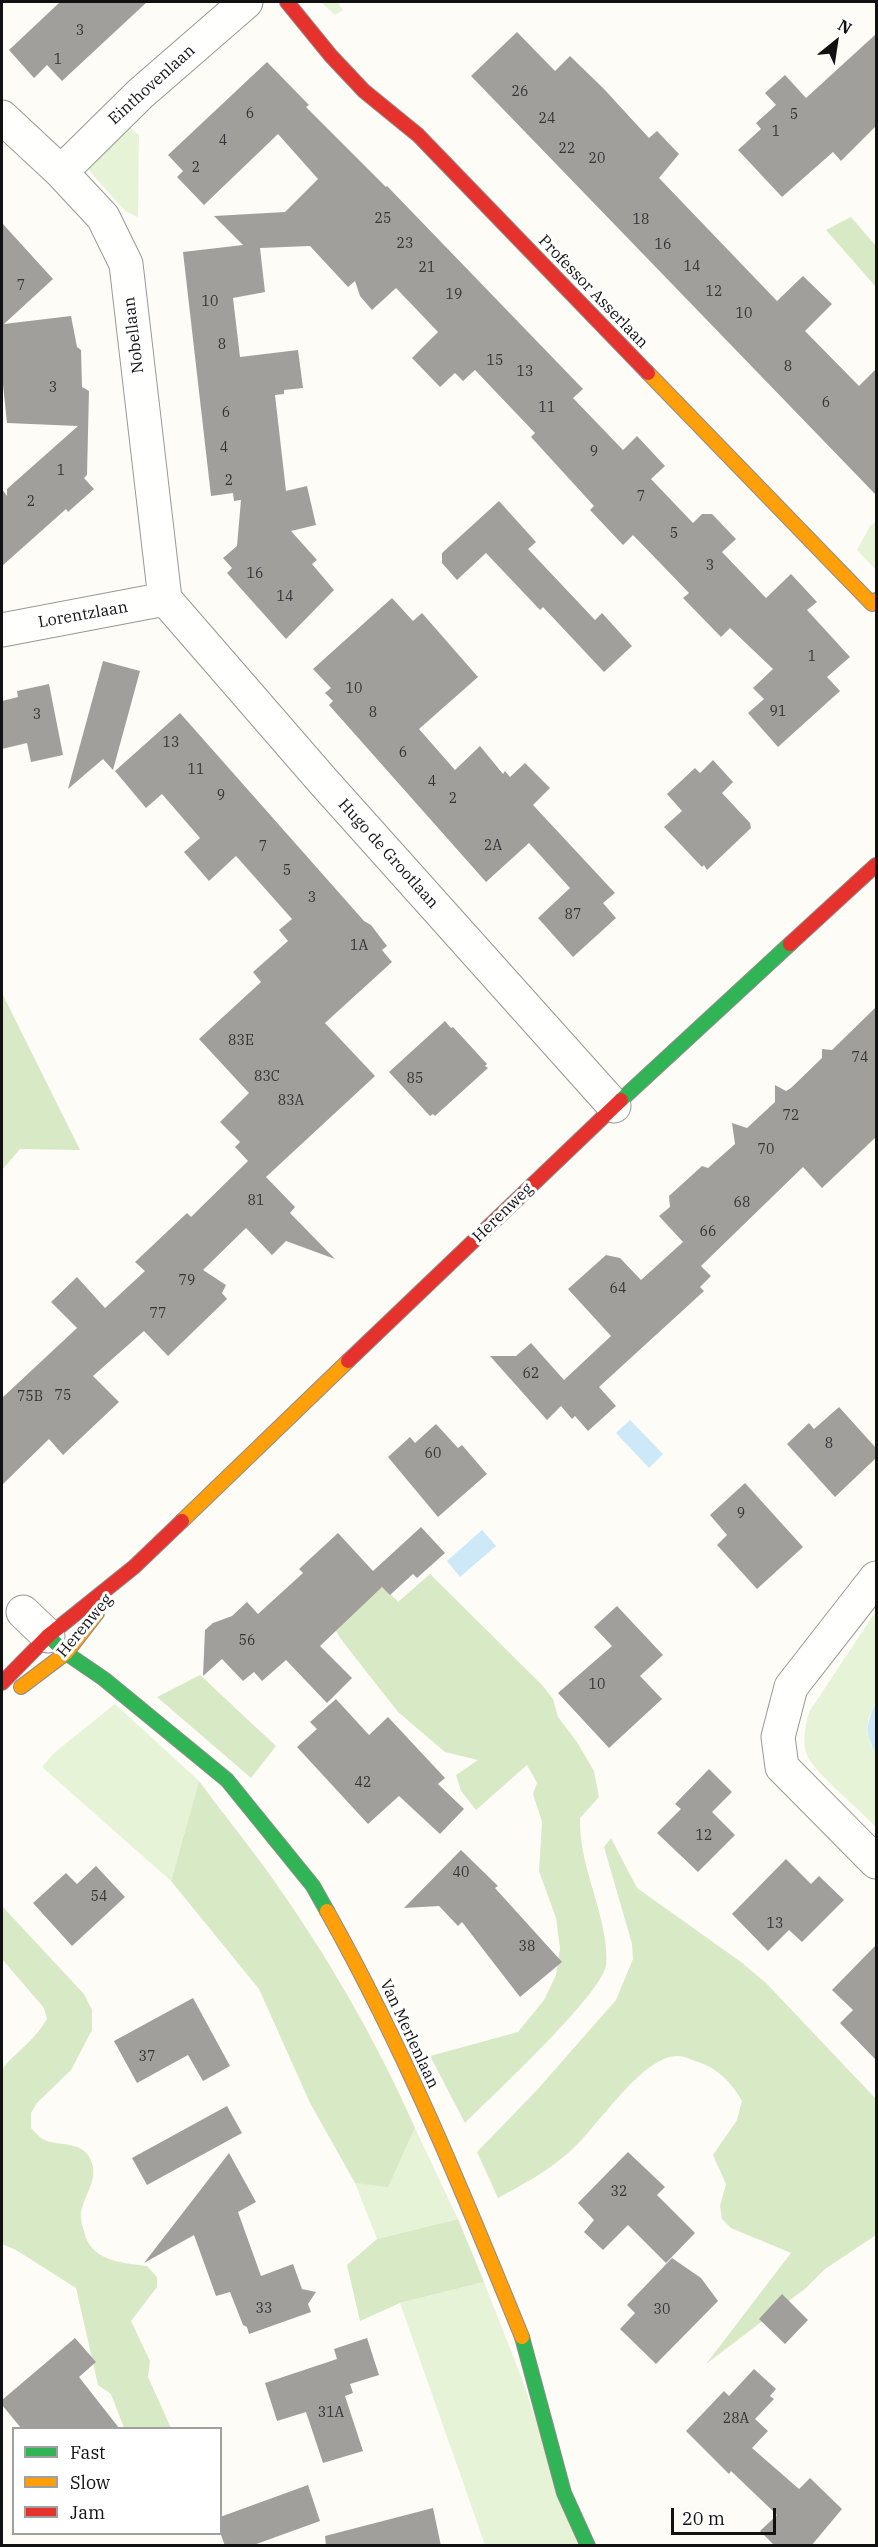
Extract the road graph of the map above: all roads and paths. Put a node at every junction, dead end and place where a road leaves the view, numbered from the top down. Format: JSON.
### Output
{"nodes":[{"id":1,"x":246,"y":2,"type":"edge"},
{"id":2,"x":287,"y":2,"type":"edge"},
{"id":3,"x":2,"y":117,"type":"edge"},
{"id":4,"x":61,"y":172,"type":"junction"},
{"id":5,"x":165,"y":600,"type":"junction"},
{"id":6,"x":876,"y":600,"type":"edge"},
{"id":7,"x":2,"y":630,"type":"edge"},
{"id":8,"x":876,"y":865,"type":"edge"},
{"id":9,"x":614,"y":1106,"type":"junction"},
{"id":10,"x":134,"y":1567,"type":"junction"},
{"id":11,"x":876,"y":1578,"type":"edge"},
{"id":12,"x":23,"y":1612,"type":"dead end"},
{"id":13,"x":57,"y":1645,"type":"junction"},
{"id":14,"x":6,"y":1689,"type":"edge"},
{"id":15,"x":876,"y":1862,"type":"edge"},
{"id":16,"x":588,"y":2546,"type":"edge"}],
"edges":[{"from":1,"to":4,"type":"street","name":"Einthovenlaan"},
{"from":2,"to":6,"type":"main road","name":"Professor Asserlaan"},
{"from":3,"to":4,"type":"street","name":"Nobellaan"},
{"from":4,"to":5,"type":"street","name":"Nobellaan"},
{"from":5,"to":7,"type":"street","name":"Lorentzlaan"},
{"from":5,"to":9,"type":"street","name":"Hugo de Grootlaan"},
{"from":8,"to":9,"type":"main road","name":"Herenweg"},
{"from":9,"to":10,"type":"main road","name":"Herenweg"},
{"from":10,"to":13,"type":"main road","name":"Herenweg"},
{"from":10,"to":13,"type":"main road","name":"Herenweg"},
{"from":11,"to":15,"type":"street"},
{"from":12,"to":13,"type":"street","name":"Herenweg"},
{"from":13,"to":14,"type":"main road","name":"Herenweg"},
{"from":13,"to":14,"type":"main road","name":"Herenweg"},
{"from":13,"to":16,"type":"main road","name":"Van Merlenlaan"}]}
